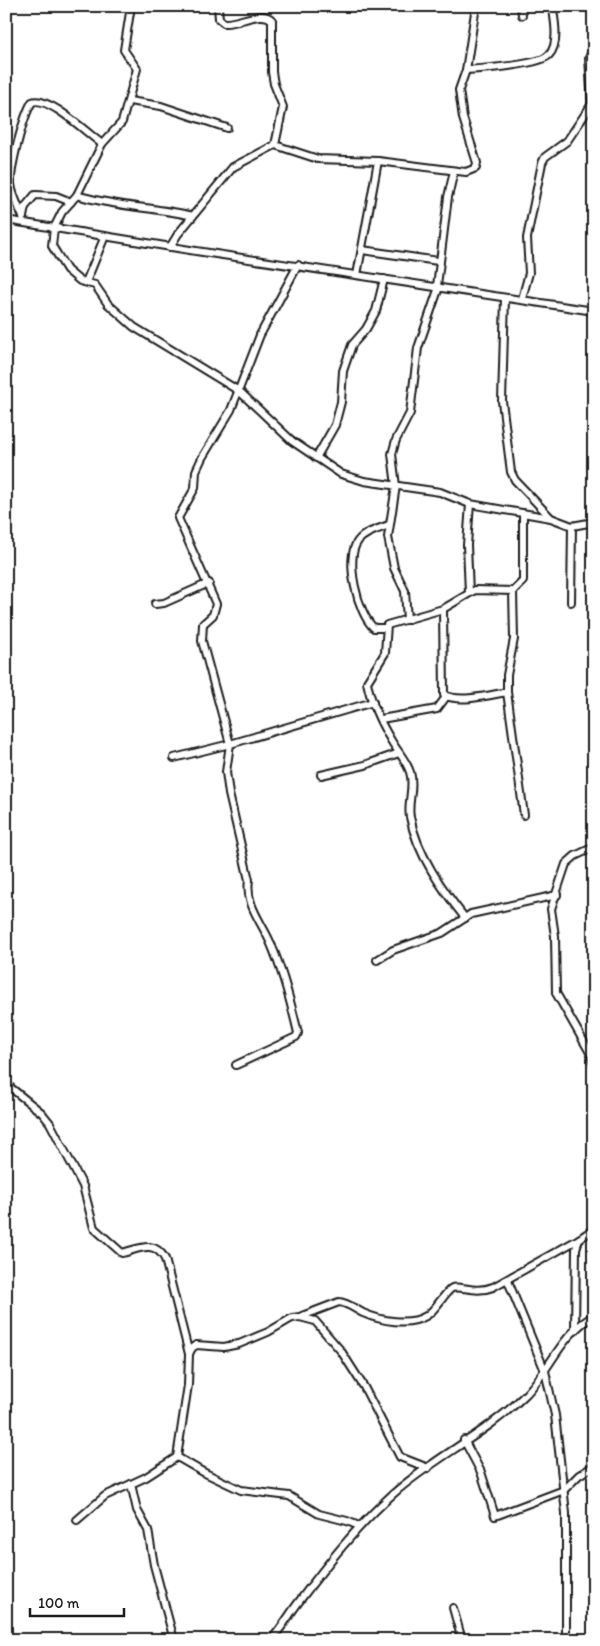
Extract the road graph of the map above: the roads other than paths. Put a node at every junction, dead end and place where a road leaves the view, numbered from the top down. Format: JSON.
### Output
{"nodes":[{"id":1,"x":131,"y":6,"type":"edge"},
{"id":2,"x":218,"y":6,"type":"edge"},
{"id":3,"x":476,"y":6,"type":"edge"},
{"id":4,"x":522,"y":6,"type":"edge"},
{"id":5,"x":553,"y":10,"type":"dead end"},
{"id":6,"x":522,"y":14,"type":"dead end"},
{"id":7,"x":594,"y":47,"type":"edge"},
{"id":8,"x":466,"y":70,"type":"junction"},
{"id":9,"x":128,"y":101,"type":"junction"},
{"id":10,"x":227,"y":128,"type":"dead end"},
{"id":11,"x":102,"y":144,"type":"junction"},
{"id":12,"x":275,"y":145,"type":"junction"},
{"id":13,"x":378,"y":161,"type":"junction"},
{"id":14,"x":454,"y":171,"type":"junction"},
{"id":15,"x":77,"y":195,"type":"junction"},
{"id":16,"x":71,"y":202,"type":"junction"},
{"id":17,"x":193,"y":216,"type":"junction"},
{"id":18,"x":6,"y":220,"type":"edge"},
{"id":19,"x":23,"y":220,"type":"junction"},
{"id":20,"x":54,"y":228,"type":"junction"},
{"id":21,"x":105,"y":236,"type":"junction"},
{"id":22,"x":170,"y":247,"type":"junction"},
{"id":23,"x":362,"y":250,"type":"junction"},
{"id":24,"x":438,"y":261,"type":"junction"},
{"id":25,"x":298,"y":265,"type":"junction"},
{"id":26,"x":357,"y":275,"type":"junction"},
{"id":27,"x":384,"y":280,"type":"junction"},
{"id":28,"x":86,"y":282,"type":"junction"},
{"id":29,"x":438,"y":286,"type":"junction"},
{"id":30,"x":504,"y":298,"type":"junction"},
{"id":31,"x":522,"y":299,"type":"junction"},
{"id":32,"x":594,"y":311,"type":"edge"},
{"id":33,"x":239,"y":391,"type":"junction"},
{"id":34,"x":316,"y":458,"type":"junction"},
{"id":35,"x":396,"y":486,"type":"junction"},
{"id":36,"x":470,"y":504,"type":"junction"},
{"id":37,"x":523,"y":513,"type":"junction"},
{"id":38,"x":551,"y":518,"type":"junction"},
{"id":39,"x":594,"y":522,"type":"edge"},
{"id":40,"x":388,"y":524,"type":"junction"},
{"id":41,"x":572,"y":526,"type":"junction"},
{"id":42,"x":209,"y":583,"type":"junction"},
{"id":43,"x":513,"y":591,"type":"junction"},
{"id":44,"x":469,"y":593,"type":"junction"},
{"id":45,"x":571,"y":602,"type":"dead end"},
{"id":46,"x":155,"y":604,"type":"dead end"},
{"id":47,"x":443,"y":609,"type":"junction"},
{"id":48,"x":407,"y":620,"type":"junction"},
{"id":49,"x":386,"y":628,"type":"junction"},
{"id":50,"x":507,"y":692,"type":"junction"},
{"id":51,"x":446,"y":696,"type":"junction"},
{"id":52,"x":373,"y":702,"type":"junction"},
{"id":53,"x":381,"y":719,"type":"junction"},
{"id":54,"x":230,"y":744,"type":"junction"},
{"id":55,"x":399,"y":753,"type":"junction"},
{"id":56,"x":174,"y":758,"type":"dead end"},
{"id":57,"x":321,"y":775,"type":"dead end"},
{"id":58,"x":524,"y":815,"type":"dead end"},
{"id":59,"x":594,"y":847,"type":"edge"},
{"id":60,"x":557,"y":895,"type":"junction"},
{"id":61,"x":465,"y":918,"type":"junction"},
{"id":62,"x":377,"y":960,"type":"dead end"},
{"id":63,"x":594,"y":1064,"type":"edge"},
{"id":64,"x":236,"y":1066,"type":"dead end"},
{"id":65,"x":6,"y":1084,"type":"edge"},
{"id":66,"x":594,"y":1229,"type":"edge"},
{"id":67,"x":580,"y":1239,"type":"junction"},
{"id":68,"x":508,"y":1281,"type":"junction"},
{"id":69,"x":594,"y":1316,"type":"edge"},
{"id":70,"x":300,"y":1317,"type":"junction"},
{"id":71,"x":575,"y":1331,"type":"junction"},
{"id":72,"x":189,"y":1354,"type":"junction"},
{"id":73,"x":545,"y":1371,"type":"junction"},
{"id":74,"x":464,"y":1440,"type":"junction"},
{"id":75,"x":177,"y":1457,"type":"junction"},
{"id":76,"x":594,"y":1466,"type":"edge"},
{"id":77,"x":428,"y":1468,"type":"junction"},
{"id":78,"x":131,"y":1484,"type":"junction"},
{"id":79,"x":564,"y":1490,"type":"junction"},
{"id":80,"x":77,"y":1520,"type":"dead end"},
{"id":81,"x":359,"y":1526,"type":"junction"},
{"id":82,"x":453,"y":1608,"type":"dead end"},
{"id":83,"x":174,"y":1640,"type":"edge"},
{"id":84,"x":271,"y":1640,"type":"edge"},
{"id":85,"x":462,"y":1640,"type":"edge"},
{"id":86,"x":566,"y":1640,"type":"edge"}],
"edges":[{"from":1,"to":9,"type":"street"},
{"from":2,"to":12,"type":"street"},
{"from":3,"to":8,"type":"street"},
{"from":4,"to":6,"type":"street"},
{"from":5,"to":8,"type":"street"},
{"from":7,"to":31,"type":"street"},
{"from":8,"to":14,"type":"street"},
{"from":9,"to":10,"type":"street"},
{"from":9,"to":11,"type":"street"},
{"from":11,"to":15,"type":"street"},
{"from":11,"to":19,"type":"street"},
{"from":12,"to":13,"type":"street"},
{"from":12,"to":17,"type":"street"},
{"from":13,"to":14,"type":"street"},
{"from":13,"to":23,"type":"street"},
{"from":14,"to":24,"type":"street"},
{"from":15,"to":16,"type":"street"},
{"from":15,"to":17,"type":"street"},
{"from":16,"to":19,"type":"street"},
{"from":16,"to":20,"type":"street"},
{"from":17,"to":22,"type":"street"},
{"from":18,"to":19,"type":"street"},
{"from":19,"to":20,"type":"street"},
{"from":20,"to":21,"type":"street"},
{"from":20,"to":28,"type":"street"},
{"from":21,"to":22,"type":"street"},
{"from":21,"to":28,"type":"street"},
{"from":22,"to":25,"type":"street"},
{"from":23,"to":24,"type":"street"},
{"from":23,"to":26,"type":"street"},
{"from":24,"to":29,"type":"street"},
{"from":25,"to":26,"type":"street"},
{"from":25,"to":33,"type":"street"},
{"from":26,"to":27,"type":"street"},
{"from":27,"to":29,"type":"street"},
{"from":27,"to":34,"type":"street"},
{"from":28,"to":33,"type":"street"},
{"from":29,"to":30,"type":"street"},
{"from":29,"to":35,"type":"street"},
{"from":30,"to":31,"type":"street"},
{"from":30,"to":38,"type":"street"},
{"from":31,"to":32,"type":"street"},
{"from":33,"to":34,"type":"street"},
{"from":33,"to":42,"type":"street"},
{"from":34,"to":35,"type":"street"},
{"from":35,"to":36,"type":"street"},
{"from":35,"to":40,"type":"street"},
{"from":36,"to":37,"type":"street"},
{"from":36,"to":44,"type":"street"},
{"from":37,"to":38,"type":"street"},
{"from":37,"to":43,"type":"street"},
{"from":38,"to":41,"type":"street"},
{"from":39,"to":41,"type":"street"},
{"from":40,"to":48,"type":"street"},
{"from":40,"to":49,"type":"street"},
{"from":41,"to":45,"type":"street"},
{"from":42,"to":46,"type":"street"},
{"from":42,"to":54,"type":"street"},
{"from":43,"to":44,"type":"street"},
{"from":43,"to":50,"type":"street"},
{"from":44,"to":47,"type":"street"},
{"from":47,"to":48,"type":"street"},
{"from":47,"to":51,"type":"street"},
{"from":48,"to":49,"type":"street"},
{"from":49,"to":52,"type":"street"},
{"from":50,"to":51,"type":"street"},
{"from":50,"to":58,"type":"street"},
{"from":51,"to":53,"type":"street"},
{"from":52,"to":53,"type":"street"},
{"from":52,"to":54,"type":"street"},
{"from":53,"to":55,"type":"street"},
{"from":54,"to":56,"type":"street"},
{"from":54,"to":64,"type":"street"},
{"from":55,"to":57,"type":"street"},
{"from":55,"to":61,"type":"street"},
{"from":59,"to":60,"type":"street"},
{"from":60,"to":61,"type":"street"},
{"from":60,"to":63,"type":"street"},
{"from":61,"to":62,"type":"street"},
{"from":65,"to":72,"type":"street"},
{"from":66,"to":67,"type":"street"},
{"from":67,"to":68,"type":"street"},
{"from":67,"to":71,"type":"street"},
{"from":68,"to":70,"type":"street"},
{"from":68,"to":73,"type":"street"},
{"from":69,"to":71,"type":"street"},
{"from":70,"to":72,"type":"street"},
{"from":70,"to":77,"type":"street"},
{"from":71,"to":73,"type":"street"},
{"from":72,"to":75,"type":"street"},
{"from":73,"to":74,"type":"street"},
{"from":73,"to":79,"type":"street"},
{"from":74,"to":77,"type":"street"},
{"from":74,"to":79,"type":"street"},
{"from":75,"to":78,"type":"street"},
{"from":75,"to":81,"type":"street"},
{"from":76,"to":79,"type":"street"},
{"from":77,"to":81,"type":"street"},
{"from":78,"to":80,"type":"street"},
{"from":78,"to":83,"type":"street"},
{"from":79,"to":86,"type":"street"},
{"from":81,"to":84,"type":"street"},
{"from":82,"to":85,"type":"street"}]}
